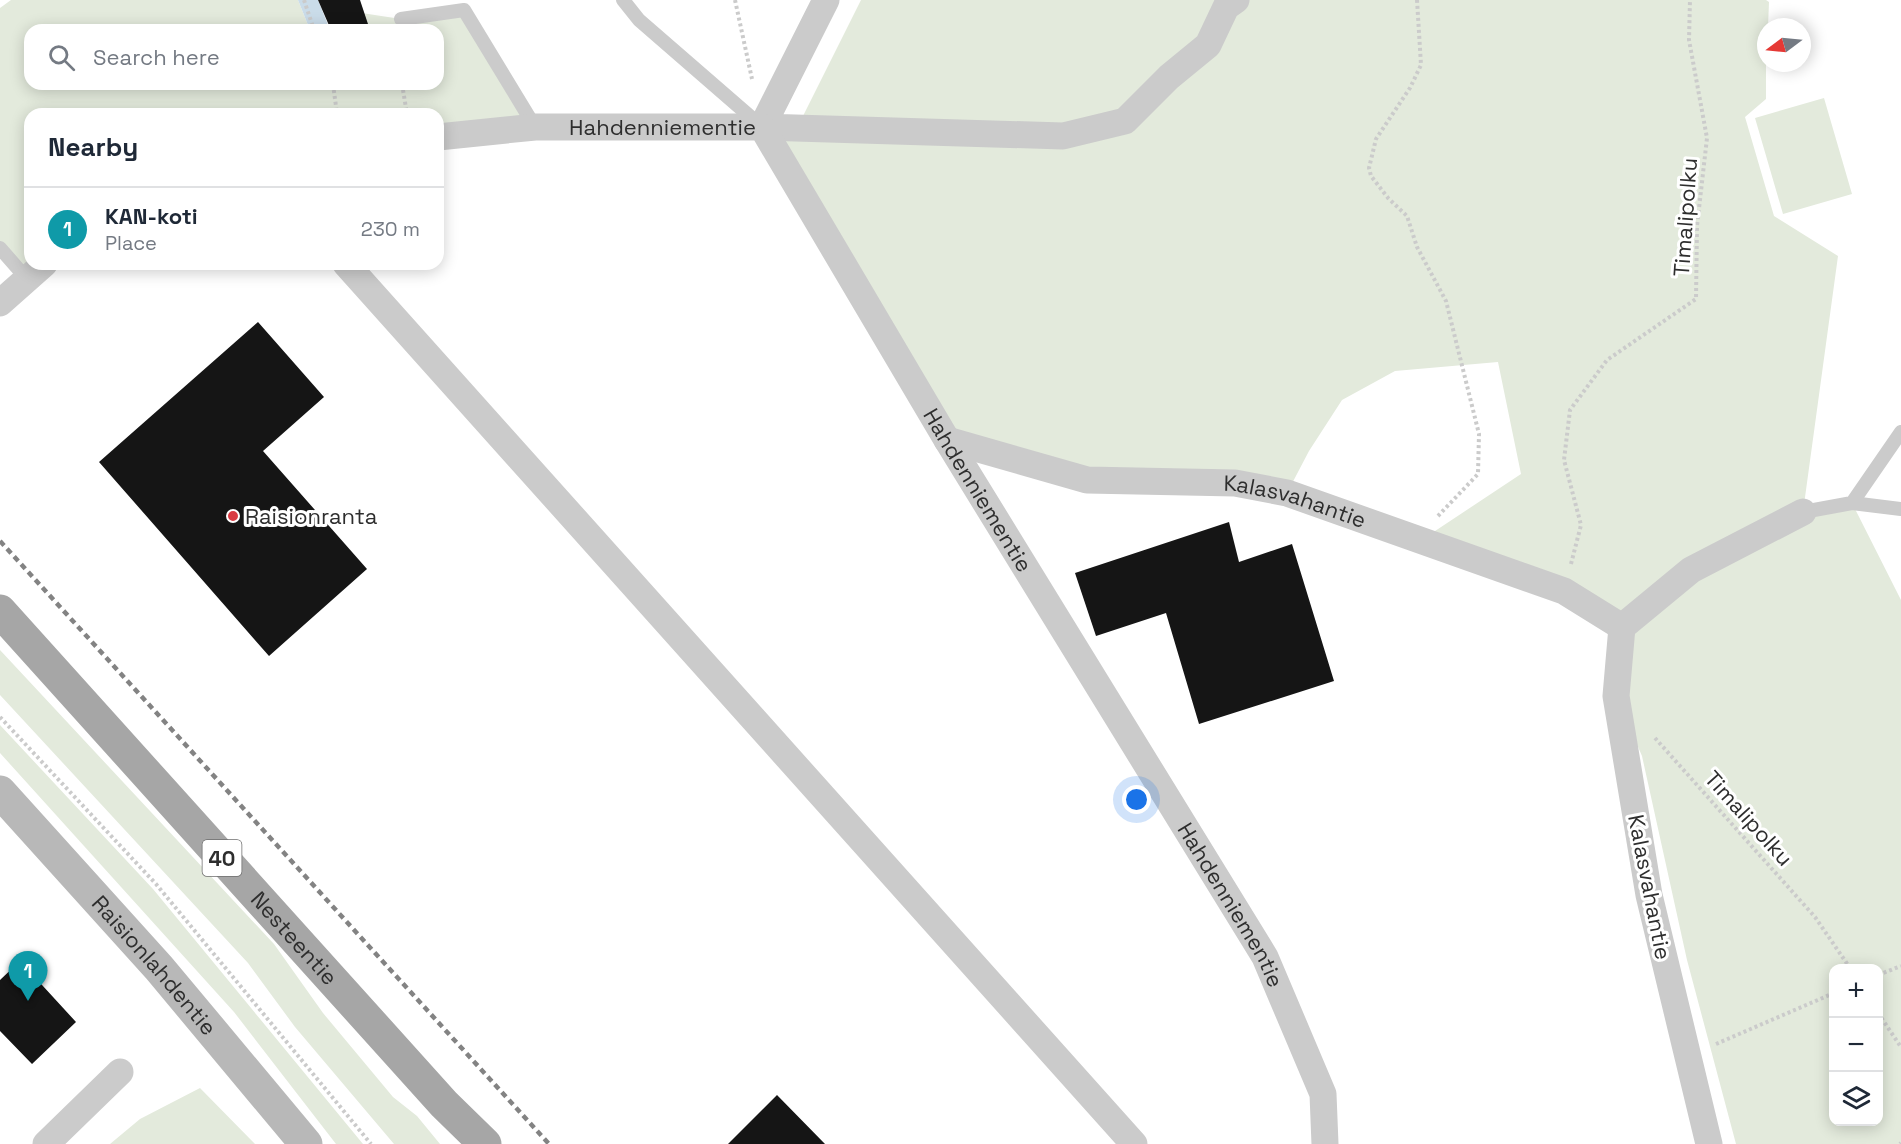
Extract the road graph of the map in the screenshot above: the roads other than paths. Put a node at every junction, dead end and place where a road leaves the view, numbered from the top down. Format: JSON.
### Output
{"nodes":[{"id":1,"x":623,"y":0,"type":"edge"},
{"id":2,"x":826,"y":0,"type":"edge"},
{"id":3,"x":1236,"y":0,"type":"edge"},
{"id":4,"x":401,"y":19,"type":"dead end"},
{"id":5,"x":535,"y":127,"type":"junction"},
{"id":6,"x":762,"y":127,"type":"junction"},
{"id":7,"x":444,"y":136,"type":"edge"},
{"id":8,"x":0,"y":248,"type":"edge"},
{"id":9,"x":24,"y":264,"type":"edge"},
{"id":10,"x":351,"y":270,"type":"edge"},
{"id":11,"x":35,"y":272,"type":"edge"},
{"id":12,"x":0,"y":303,"type":"edge"},
{"id":13,"x":1901,"y":432,"type":"edge"},
{"id":14,"x":947,"y":440,"type":"junction"},
{"id":15,"x":1852,"y":503,"type":"junction"},
{"id":16,"x":1901,"y":509,"type":"edge"},
{"id":17,"x":1803,"y":512,"type":"joint"},
{"id":18,"x":0,"y":611,"type":"edge"},
{"id":19,"x":1622,"y":627,"type":"junction"},
{"id":20,"x":0,"y":792,"type":"edge"},
{"id":21,"x":120,"y":1072,"type":"dead end"},
{"id":22,"x":444,"y":1104,"type":"junction"},
{"id":23,"x":46,"y":1144,"type":"edge"},
{"id":24,"x":306,"y":1144,"type":"edge"},
{"id":25,"x":473,"y":1144,"type":"edge"},
{"id":26,"x":485,"y":1144,"type":"edge"},
{"id":27,"x":1134,"y":1144,"type":"edge"},
{"id":28,"x":1325,"y":1144,"type":"edge"},
{"id":29,"x":1709,"y":1144,"type":"edge"}],
"edges":[{"from":1,"to":6,"type":"lane"},
{"from":2,"to":6,"type":"street"},
{"from":3,"to":6,"type":"street"},
{"from":4,"to":5,"type":"lane"},
{"from":5,"to":6,"type":"street","name":"Hahdenniementie"},
{"from":5,"to":7,"type":"street","name":"Hahdenniementie"},
{"from":6,"to":14,"type":"street","name":"Hahdenniementie"},
{"from":8,"to":9,"type":"lane"},
{"from":10,"to":27,"type":"street"},
{"from":11,"to":12,"type":"street"},
{"from":13,"to":15,"type":"lane"},
{"from":14,"to":19,"type":"street","name":"Kalasvahantie"},
{"from":14,"to":28,"type":"street","name":"Hahdenniementie"},
{"from":15,"to":16,"type":"lane"},
{"from":15,"to":17,"type":"lane"},
{"from":17,"to":19,"type":"street"},
{"from":18,"to":22,"type":"main road","name":"Nesteentie","number":"40"},
{"from":19,"to":29,"type":"street","name":"Kalasvahantie"},
{"from":20,"to":24,"type":"main road","name":"Raisionlahdentie"},
{"from":21,"to":23,"type":"street"},
{"from":22,"to":25,"type":"main road","name":"Nesteentie","number":"40"},
{"from":22,"to":26,"type":"main road","name":"Nesteentie","number":"40"}]}
